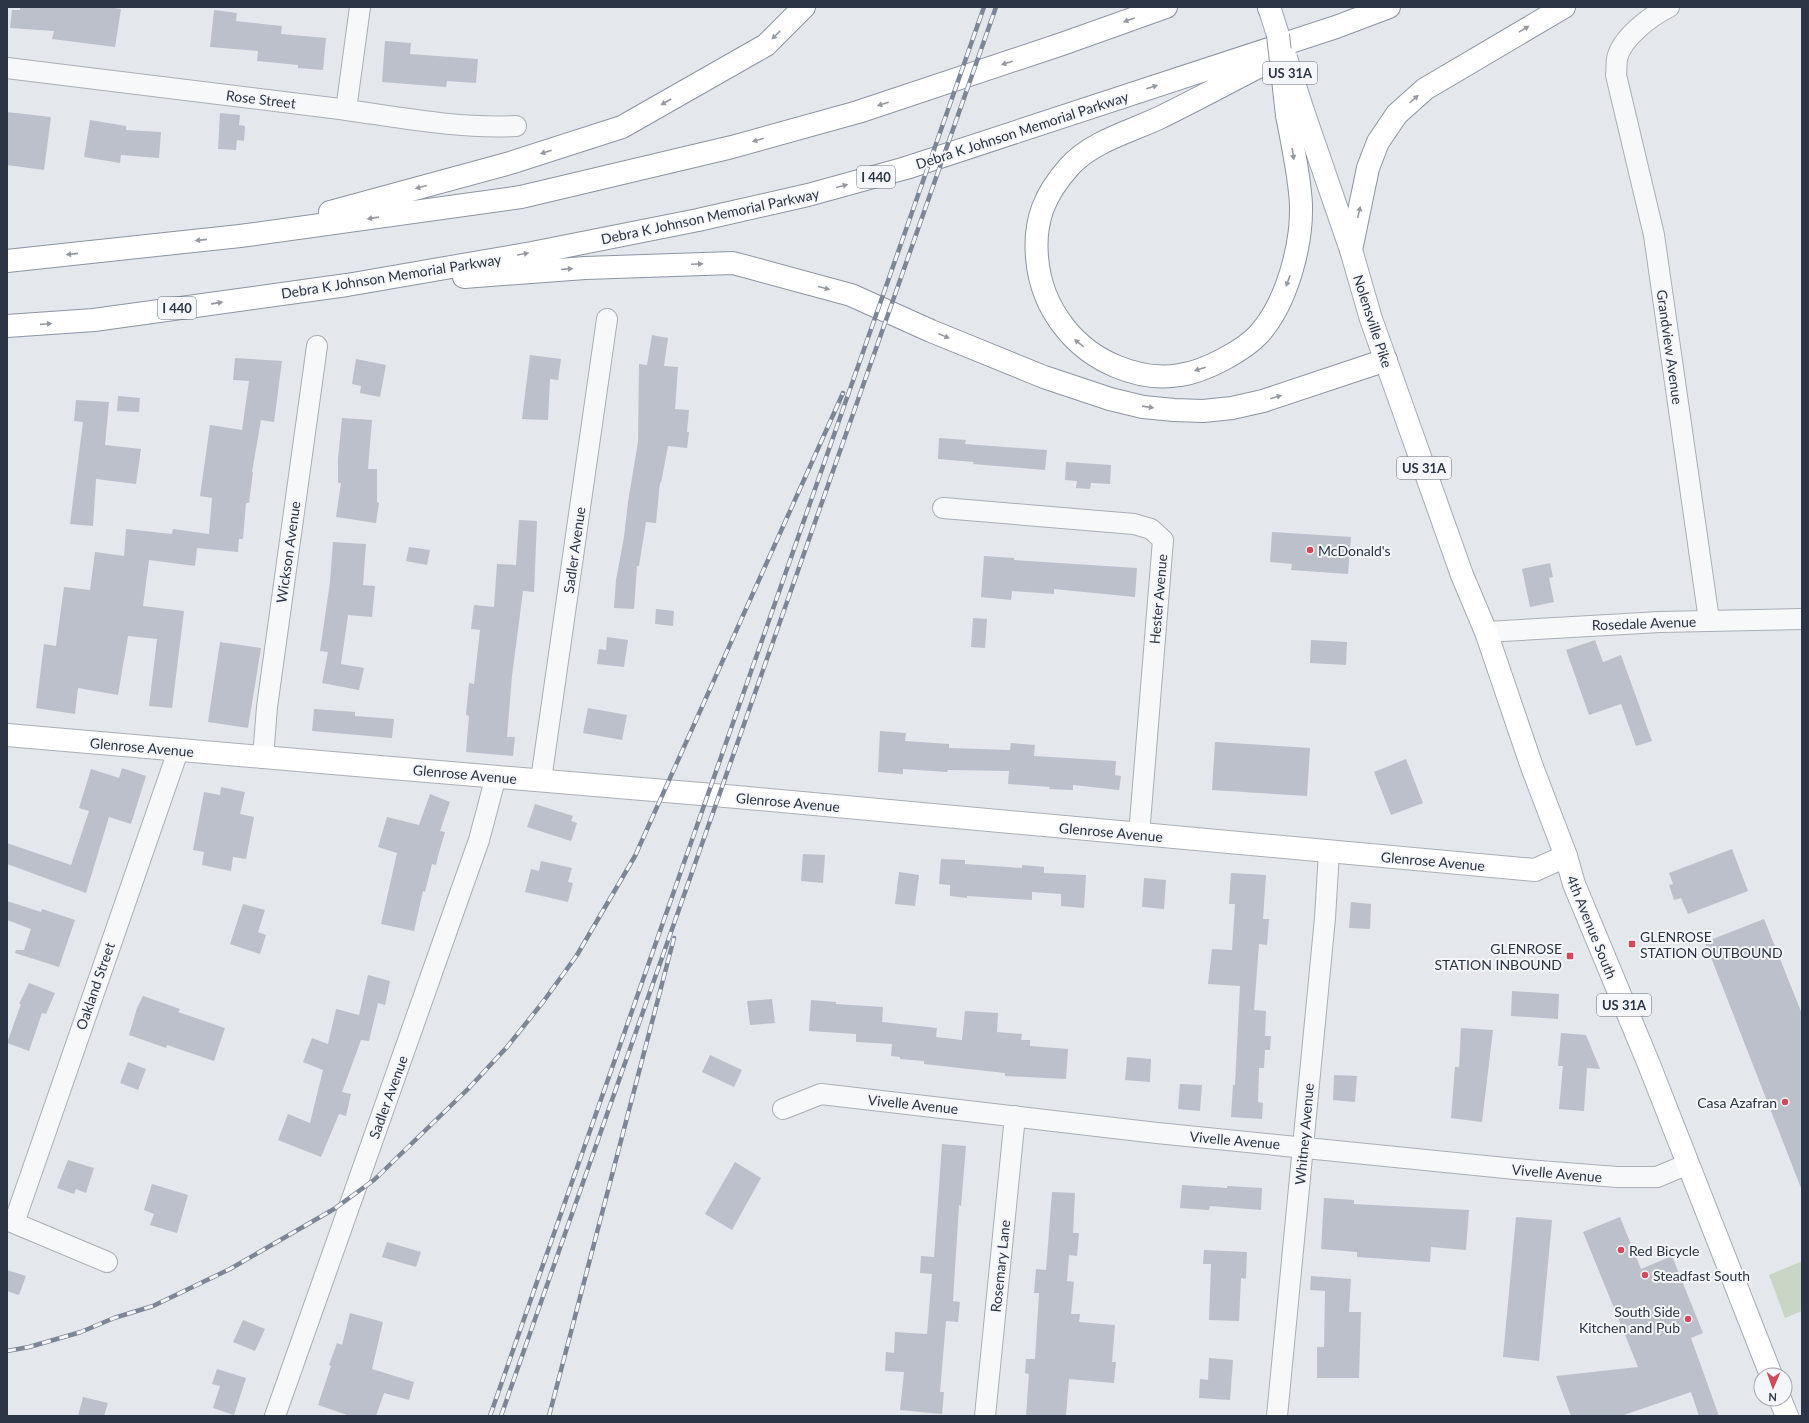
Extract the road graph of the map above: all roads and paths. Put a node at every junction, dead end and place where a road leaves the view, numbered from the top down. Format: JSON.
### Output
{"nodes":[{"id":1,"x":360,"y":7,"type":"edge"},
{"id":2,"x":804,"y":7,"type":"edge"},
{"id":3,"x":1166,"y":7,"type":"edge"},
{"id":4,"x":1269,"y":7,"type":"edge"},
{"id":5,"x":1390,"y":7,"type":"edge"},
{"id":6,"x":1564,"y":7,"type":"edge"},
{"id":7,"x":1669,"y":7,"type":"edge"},
{"id":8,"x":1336,"y":27,"type":"junction"},
{"id":9,"x":7,"y":68,"type":"edge"},
{"id":10,"x":346,"y":110,"type":"junction"},
{"id":11,"x":1295,"y":113,"type":"junction"},
{"id":12,"x":516,"y":126,"type":"dead end"},
{"id":13,"x":240,"y":236,"type":"junction"},
{"id":14,"x":1351,"y":250,"type":"junction"},
{"id":15,"x":7,"y":261,"type":"edge"},
{"id":16,"x":347,"y":285,"type":"junction"},
{"id":17,"x":607,"y":319,"type":"dead end"},
{"id":18,"x":7,"y":326,"type":"edge"},
{"id":19,"x":316,"y":346,"type":"dead end"},
{"id":20,"x":1386,"y":360,"type":"junction"},
{"id":21,"x":943,"y":508,"type":"dead end"},
{"id":22,"x":1802,"y":619,"type":"edge"},
{"id":23,"x":1709,"y":620,"type":"junction"},
{"id":24,"x":1486,"y":632,"type":"junction"},
{"id":25,"x":7,"y":735,"type":"edge"},
{"id":26,"x":178,"y":751,"type":"junction"},
{"id":27,"x":263,"y":758,"type":"junction"},
{"id":28,"x":496,"y":776,"type":"junction"},
{"id":29,"x":541,"y":780,"type":"junction"},
{"id":30,"x":1139,"y":835,"type":"junction"},
{"id":31,"x":1329,"y":852,"type":"junction"},
{"id":32,"x":1566,"y":856,"type":"junction"},
{"id":33,"x":783,"y":1110,"type":"dead end"},
{"id":34,"x":1015,"y":1116,"type":"junction"},
{"id":35,"x":1303,"y":1147,"type":"junction"},
{"id":36,"x":1688,"y":1164,"type":"junction"},
{"id":37,"x":10,"y":1221,"type":"edge"},
{"id":38,"x":107,"y":1262,"type":"dead end"},
{"id":39,"x":1767,"y":1367,"type":"edge"},
{"id":40,"x":275,"y":1416,"type":"edge"},
{"id":41,"x":985,"y":1416,"type":"edge"},
{"id":42,"x":1277,"y":1416,"type":"edge"}],
"edges":[{"from":1,"to":10,"type":"street"},
{"from":2,"to":13,"type":"main road","one_way":true},
{"from":3,"to":13,"type":"main road","one_way":true},
{"from":4,"to":11,"type":"main road","bridge":true},
{"from":5,"to":8,"type":"main road","name":"Debra K Johnson Memorial Parkway","number":"I 440"},
{"from":14,"to":6,"type":"main road","one_way":true},
{"from":7,"to":23,"type":"street","name":"Grandview Avenue"},
{"from":11,"to":8,"type":"main road","one_way":true},
{"from":16,"to":8,"type":"main road","name":"Debra K Johnson Memorial Parkway","number":"I 440","one_way":true},
{"from":9,"to":10,"type":"street","name":"Rose Street"},
{"from":10,"to":12,"type":"street","name":"Rose Street"},
{"from":11,"to":14,"type":"main road","name":"Nolensville Pike","number":"US 31A"},
{"from":13,"to":15,"type":"main road","one_way":true},
{"from":14,"to":20,"type":"main road","name":"Nolensville Pike","number":"US 31A"},
{"from":18,"to":16,"type":"main road","name":"Debra K Johnson Memorial Parkway","number":"I 440","one_way":true},
{"from":16,"to":20,"type":"main road","one_way":true},
{"from":17,"to":29,"type":"street","name":"Sadler Avenue"},
{"from":19,"to":27,"type":"street","name":"Wickson Avenue"},
{"from":20,"to":24,"type":"main road","name":"Nolensville Pike","number":"US 31A"},
{"from":21,"to":30,"type":"street","name":"Hester Avenue"},
{"from":22,"to":23,"type":"street","name":"Rosedale Avenue"},
{"from":23,"to":24,"type":"street","name":"Rosedale Avenue"},
{"from":24,"to":32,"type":"main road","name":"4th Avenue South","number":"US 31A"},
{"from":25,"to":26,"type":"main road","name":"Glenrose Avenue"},
{"from":26,"to":27,"type":"main road","name":"Glenrose Avenue"},
{"from":26,"to":37,"type":"street","name":"Oakland Street"},
{"from":27,"to":28,"type":"main road","name":"Glenrose Avenue"},
{"from":28,"to":29,"type":"main road","name":"Glenrose Avenue"},
{"from":28,"to":40,"type":"street","name":"Sadler Avenue"},
{"from":29,"to":30,"type":"main road","name":"Glenrose Avenue"},
{"from":30,"to":31,"type":"main road","name":"Glenrose Avenue"},
{"from":31,"to":32,"type":"main road","name":"Glenrose Avenue"},
{"from":31,"to":35,"type":"street","name":"Whitney Avenue"},
{"from":32,"to":36,"type":"main road","name":"4th Avenue South","number":"US 31A"},
{"from":33,"to":34,"type":"street","name":"Vivelle Avenue"},
{"from":34,"to":35,"type":"street","name":"Vivelle Avenue"},
{"from":34,"to":41,"type":"street","name":"Rosemary Lane"},
{"from":35,"to":36,"type":"street","name":"Vivelle Avenue"},
{"from":35,"to":42,"type":"street","name":"Whitney Avenue"},
{"from":36,"to":39,"type":"main road","name":"4th Avenue South","number":"US 31A"},
{"from":37,"to":38,"type":"street"}]}
